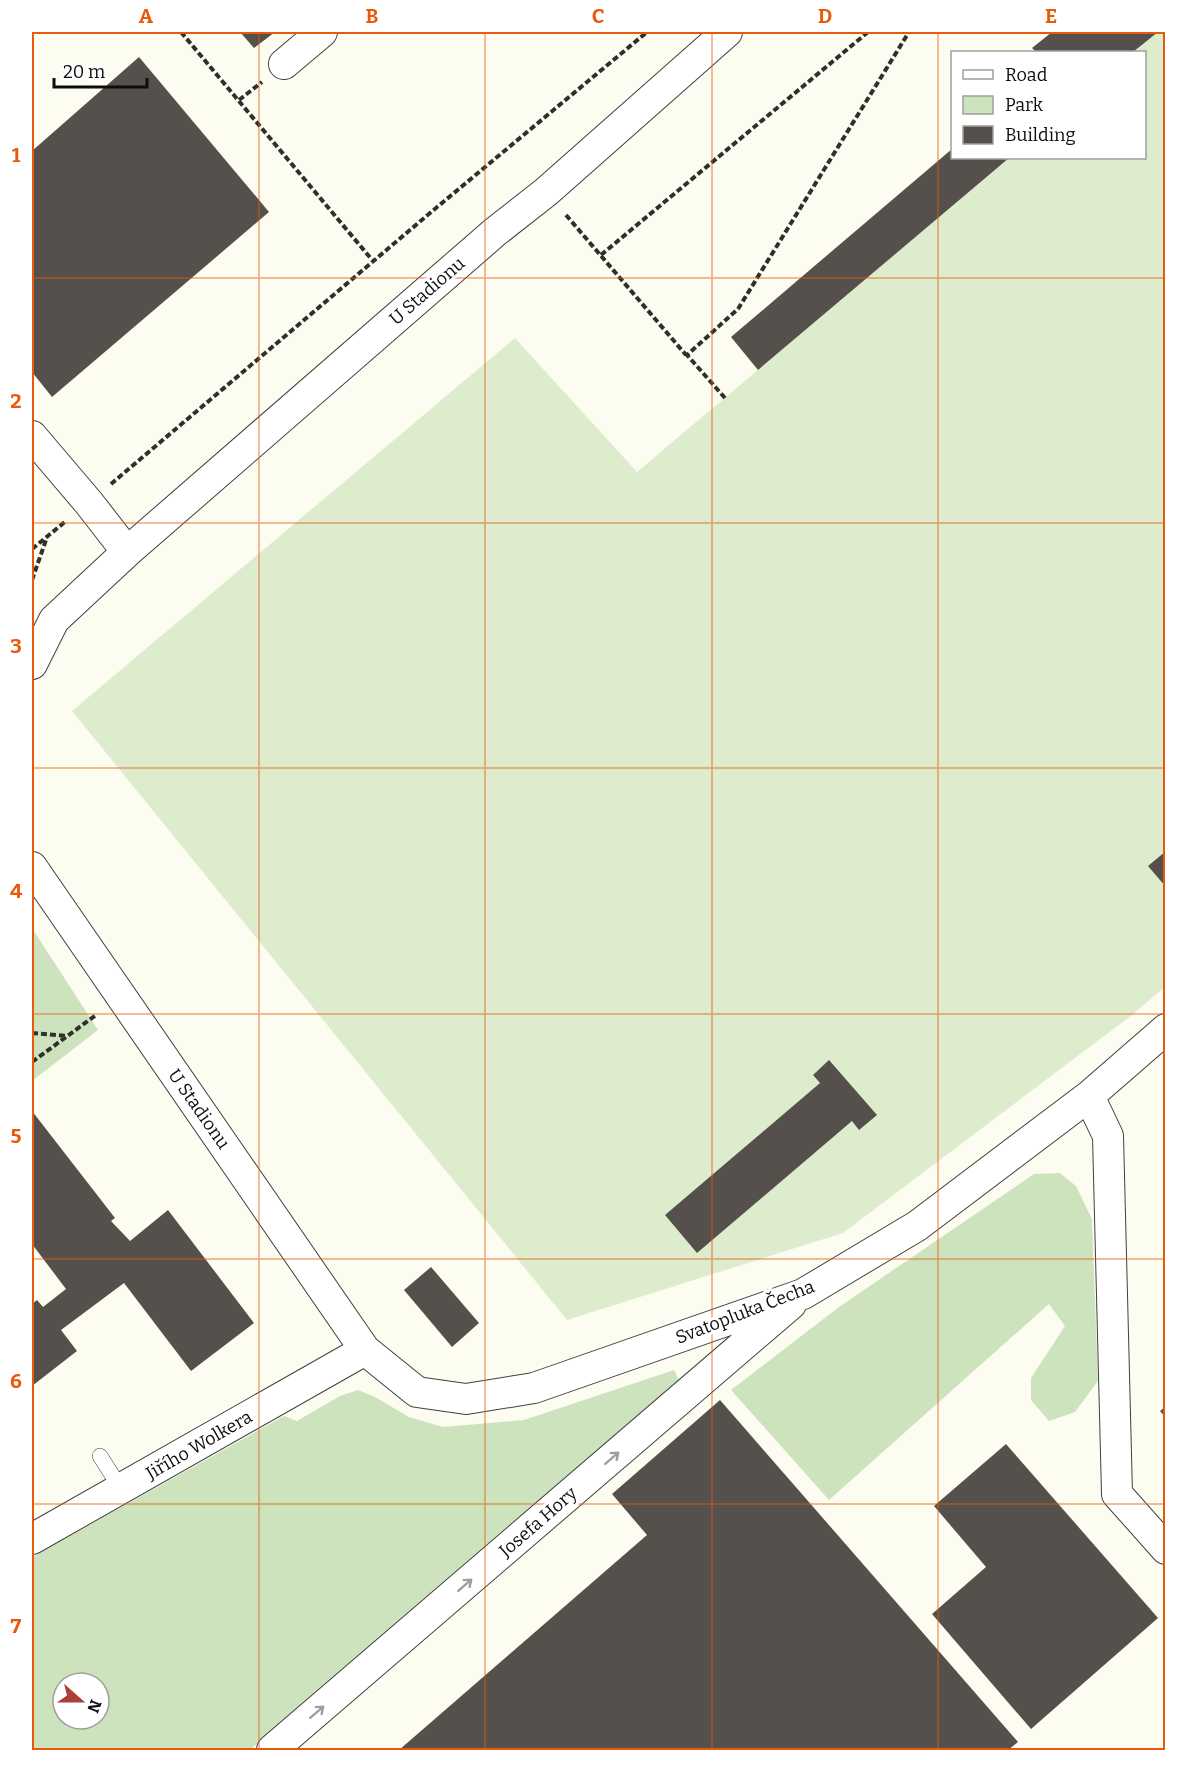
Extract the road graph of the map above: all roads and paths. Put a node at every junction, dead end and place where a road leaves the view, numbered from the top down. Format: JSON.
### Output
{"nodes":[{"id":1,"x":182,"y":32,"type":"edge"},
{"id":2,"x":322,"y":32,"type":"edge"},
{"id":3,"x":647,"y":32,"type":"edge"},
{"id":4,"x":727,"y":32,"type":"edge"},
{"id":5,"x":868,"y":32,"type":"edge"},
{"id":6,"x":909,"y":32,"type":"edge"},
{"id":7,"x":284,"y":64,"type":"dead end"},
{"id":8,"x":546,"y":192,"type":"junction"},
{"id":9,"x":601,"y":255,"type":"junction"},
{"id":10,"x":373,"y":261,"type":"junction"},
{"id":11,"x":687,"y":355,"type":"junction"},
{"id":12,"x":725,"y":398,"type":"dead end"},
{"id":13,"x":32,"y":436,"type":"edge"},
{"id":14,"x":89,"y":503,"type":"junction"},
{"id":15,"x":47,"y":536,"type":"junction"},
{"id":16,"x":32,"y":549,"type":"edge"},
{"id":17,"x":128,"y":552,"type":"junction"},
{"id":18,"x":32,"y":580,"type":"edge"},
{"id":19,"x":32,"y":664,"type":"edge"},
{"id":20,"x":32,"y":867,"type":"edge"},
{"id":21,"x":121,"y":997,"type":"junction"},
{"id":22,"x":1166,"y":1029,"type":"edge"},
{"id":23,"x":32,"y":1033,"type":"edge"},
{"id":24,"x":67,"y":1036,"type":"junction"},
{"id":25,"x":32,"y":1062,"type":"edge"},
{"id":26,"x":1089,"y":1096,"type":"junction"},
{"id":27,"x":803,"y":1294,"type":"junction"},
{"id":28,"x":365,"y":1350,"type":"junction"},
{"id":29,"x":100,"y":1456,"type":"dead end"},
{"id":30,"x":121,"y":1488,"type":"junction"},
{"id":31,"x":32,"y":1539,"type":"edge"},
{"id":32,"x":1166,"y":1549,"type":"edge"},
{"id":33,"x":272,"y":1750,"type":"edge"}],
"edges":[{"from":1,"to":10,"type":"path"},
{"from":2,"to":7,"type":"street"},
{"from":3,"to":10,"type":"path"},
{"from":4,"to":8,"type":"street","name":"U Stadionu"},
{"from":5,"to":9,"type":"path"},
{"from":6,"to":11,"type":"path"},
{"from":8,"to":9,"type":"path"},
{"from":8,"to":17,"type":"street","name":"U Stadionu"},
{"from":9,"to":11,"type":"path"},
{"from":10,"to":14,"type":"path"},
{"from":11,"to":12,"type":"path"},
{"from":13,"to":14,"type":"street"},
{"from":14,"to":15,"type":"path"},
{"from":14,"to":17,"type":"street"},
{"from":15,"to":16,"type":"path"},
{"from":15,"to":18,"type":"path"},
{"from":17,"to":19,"type":"street","name":"U Stadionu"},
{"from":20,"to":21,"type":"street","name":"U Stadionu"},
{"from":21,"to":24,"type":"path"},
{"from":21,"to":28,"type":"street","name":"U Stadionu"},
{"from":22,"to":26,"type":"street","name":"Svatopluka Čecha"},
{"from":23,"to":24,"type":"path"},
{"from":24,"to":25,"type":"path"},
{"from":26,"to":27,"type":"street","name":"Svatopluka Čecha"},
{"from":26,"to":32,"type":"street"},
{"from":27,"to":28,"type":"street","name":"Svatopluka Čecha"},
{"from":33,"to":27,"type":"street","name":"Josefa Hory","one_way":true},
{"from":28,"to":30,"type":"street","name":"Jiřího Wolkera"},
{"from":29,"to":30,"type":"lane"},
{"from":30,"to":31,"type":"street","name":"Jiřího Wolkera"}]}
